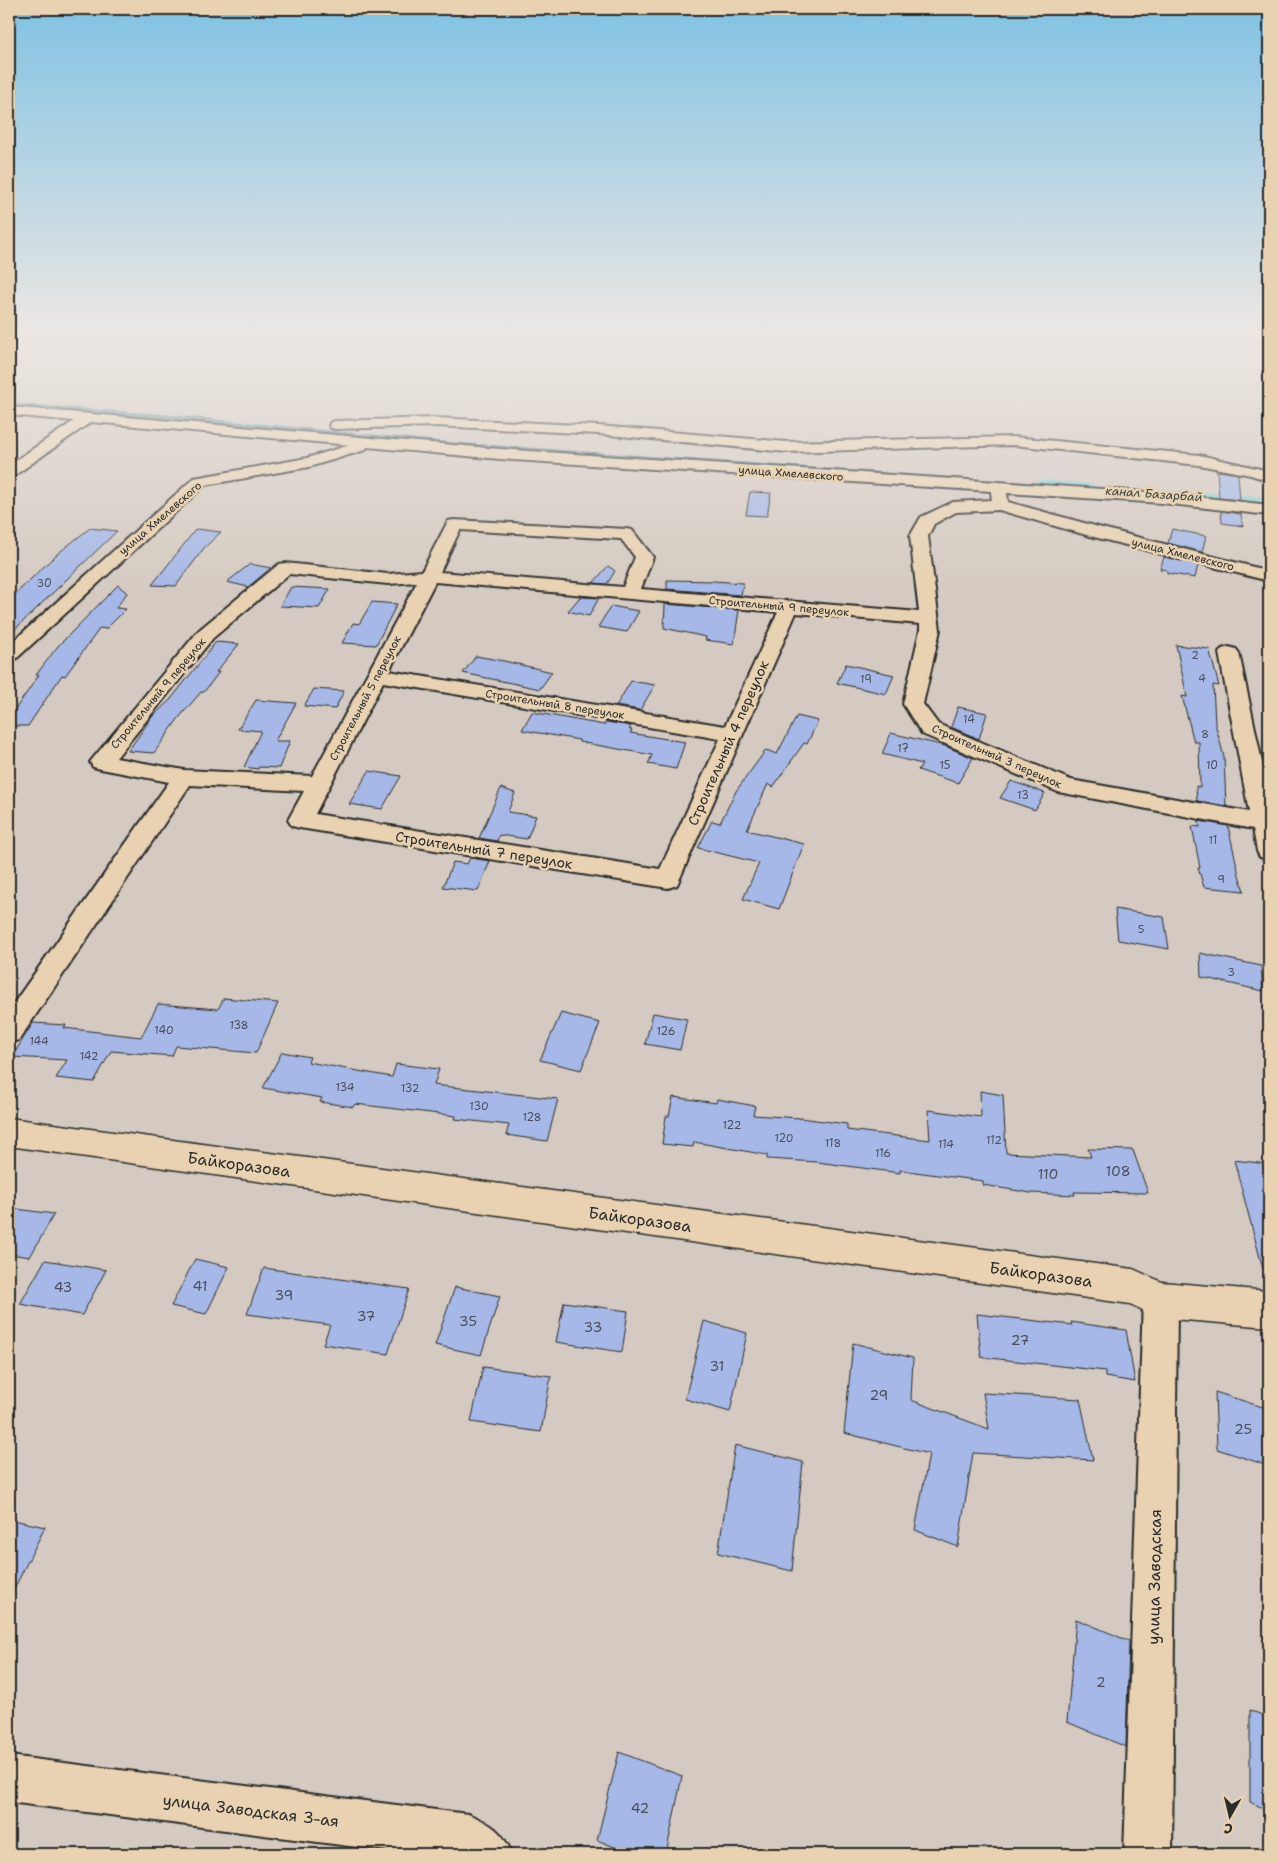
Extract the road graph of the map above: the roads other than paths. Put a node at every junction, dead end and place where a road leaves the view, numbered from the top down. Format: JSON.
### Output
{"nodes":[{"id":1,"x":87,"y":419,"type":"edge"},
{"id":2,"x":99,"y":419,"type":"edge"},
{"id":3,"x":336,"y":425,"type":"dead end"},
{"id":4,"x":375,"y":443,"type":"junction"},
{"id":5,"x":9,"y":472,"type":"edge"},
{"id":6,"x":1269,"y":476,"type":"edge"},
{"id":7,"x":999,"y":496,"type":"junction"},
{"id":8,"x":1269,"y":510,"type":"edge"},
{"id":9,"x":429,"y":576,"type":"junction"},
{"id":10,"x":1269,"y":576,"type":"edge"},
{"id":11,"x":630,"y":594,"type":"junction"},
{"id":12,"x":789,"y":607,"type":"junction"},
{"id":13,"x":929,"y":619,"type":"junction"},
{"id":14,"x":1229,"y":653,"type":"dead end"},
{"id":15,"x":9,"y":655,"type":"edge"},
{"id":16,"x":377,"y":675,"type":"junction"},
{"id":17,"x":732,"y":734,"type":"junction"},
{"id":18,"x":184,"y":777,"type":"junction"},
{"id":19,"x":319,"y":784,"type":"junction"},
{"id":20,"x":300,"y":820,"type":"joint"},
{"id":21,"x":1264,"y":823,"type":"junction"},
{"id":22,"x":1269,"y":851,"type":"edge"},
{"id":23,"x":668,"y":879,"type":"joint"},
{"id":24,"x":9,"y":1032,"type":"edge"},
{"id":25,"x":9,"y":1132,"type":"edge"},
{"id":26,"x":1160,"y":1300,"type":"junction"},
{"id":27,"x":1269,"y":1309,"type":"edge"},
{"id":28,"x":9,"y":1779,"type":"edge"},
{"id":29,"x":488,"y":1854,"type":"edge"},
{"id":30,"x":1148,"y":1854,"type":"edge"}],
"edges":[{"from":1,"to":5,"type":"street"},
{"from":2,"to":4,"type":"street","name":"улица Хмелевского"},
{"from":3,"to":6,"type":"street"},
{"from":4,"to":7,"type":"street","name":"улица Хмелевского"},
{"from":4,"to":15,"type":"street","name":"улица Хмелевского"},
{"from":7,"to":8,"type":"street","name":"улица Хмелевского"},
{"from":7,"to":10,"type":"street","name":"улица Хмелевского"},
{"from":7,"to":13,"type":"street","name":"Строительный 3 переулок"},
{"from":9,"to":11,"type":"street","name":"Строительный 9 переулок"},
{"from":9,"to":11,"type":"street"},
{"from":9,"to":16,"type":"street","name":"Строительный 5 переулок"},
{"from":9,"to":18,"type":"street","name":"Строительный 9 переулок"},
{"from":11,"to":12,"type":"street","name":"Строительный 9 переулок"},
{"from":12,"to":13,"type":"street","name":"Строительный 9 переулок"},
{"from":12,"to":17,"type":"street","name":"Строительный 4 переулок"},
{"from":13,"to":21,"type":"street","name":"Строительный 3 переулок"},
{"from":14,"to":21,"type":"street"},
{"from":16,"to":17,"type":"street","name":"Строительный 8 переулок"},
{"from":16,"to":19,"type":"street","name":"Строительный 5 переулок"},
{"from":17,"to":23,"type":"street","name":"Строительный 4 переулок"},
{"from":18,"to":19,"type":"street","name":"Строительный 9 переулок"},
{"from":18,"to":24,"type":"street"},
{"from":19,"to":20,"type":"street","name":"Строительный 5 переулок"},
{"from":20,"to":23,"type":"street","name":"Строительный 7 переулок"},
{"from":21,"to":22,"type":"street"},
{"from":25,"to":26,"type":"street","name":"Байкоразова"},
{"from":26,"to":27,"type":"street","name":"Байкоразова"},
{"from":26,"to":30,"type":"street","name":"улица Заводская"},
{"from":28,"to":29,"type":"street","name":"улица Заводская 3-ая"}]}
